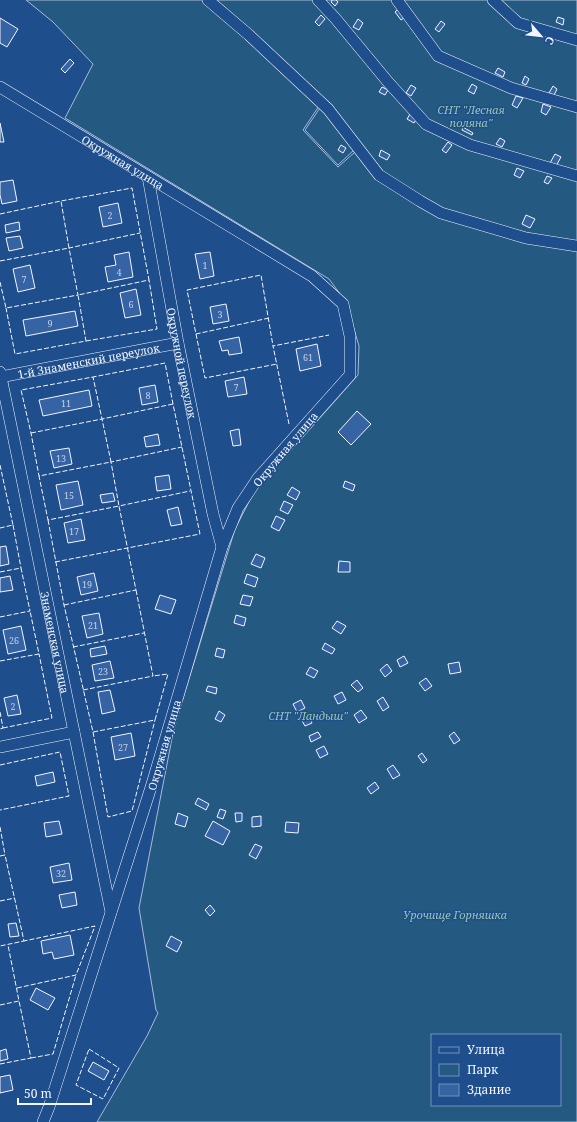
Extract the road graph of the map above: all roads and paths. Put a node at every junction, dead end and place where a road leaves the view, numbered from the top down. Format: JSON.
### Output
{"nodes":[{"id":1,"x":208,"y":0,"type":"edge"},
{"id":2,"x":318,"y":0,"type":"edge"},
{"id":3,"x":397,"y":0,"type":"edge"},
{"id":4,"x":493,"y":0,"type":"edge"},
{"id":5,"x":577,"y":40,"type":"edge"},
{"id":6,"x":0,"y":87,"type":"edge"},
{"id":7,"x":577,"y":107,"type":"edge"},
{"id":8,"x":577,"y":176,"type":"edge"},
{"id":9,"x":148,"y":177,"type":"junction"},
{"id":10,"x":577,"y":246,"type":"edge"},
{"id":11,"x":178,"y":343,"type":"junction"},
{"id":12,"x":0,"y":375,"type":"edge"},
{"id":13,"x":222,"y":547,"type":"junction"},
{"id":14,"x":74,"y":732,"type":"junction"},
{"id":15,"x":0,"y":747,"type":"edge"},
{"id":16,"x":111,"y":914,"type":"junction"},
{"id":17,"x":43,"y":1122,"type":"edge"}],
"edges":[{"from":1,"to":10,"type":"street"},
{"from":2,"to":8,"type":"street"},
{"from":3,"to":7,"type":"street"},
{"from":4,"to":5,"type":"street"},
{"from":6,"to":9,"type":"street","name":"Окружная улица"},
{"from":9,"to":11,"type":"street","name":"Окружной переулок"},
{"from":9,"to":13,"type":"street","name":"Окружная улица"},
{"from":11,"to":12,"type":"street","name":"1-й Знаменский переулок"},
{"from":11,"to":13,"type":"street","name":"Окружной переулок"},
{"from":12,"to":14,"type":"street","name":"Знаменская улица"},
{"from":13,"to":16,"type":"street","name":"Окружная улица"},
{"from":14,"to":15,"type":"street"},
{"from":14,"to":16,"type":"street","name":"Знаменская улица"},
{"from":16,"to":17,"type":"street","name":"Окружная улица"}]}
